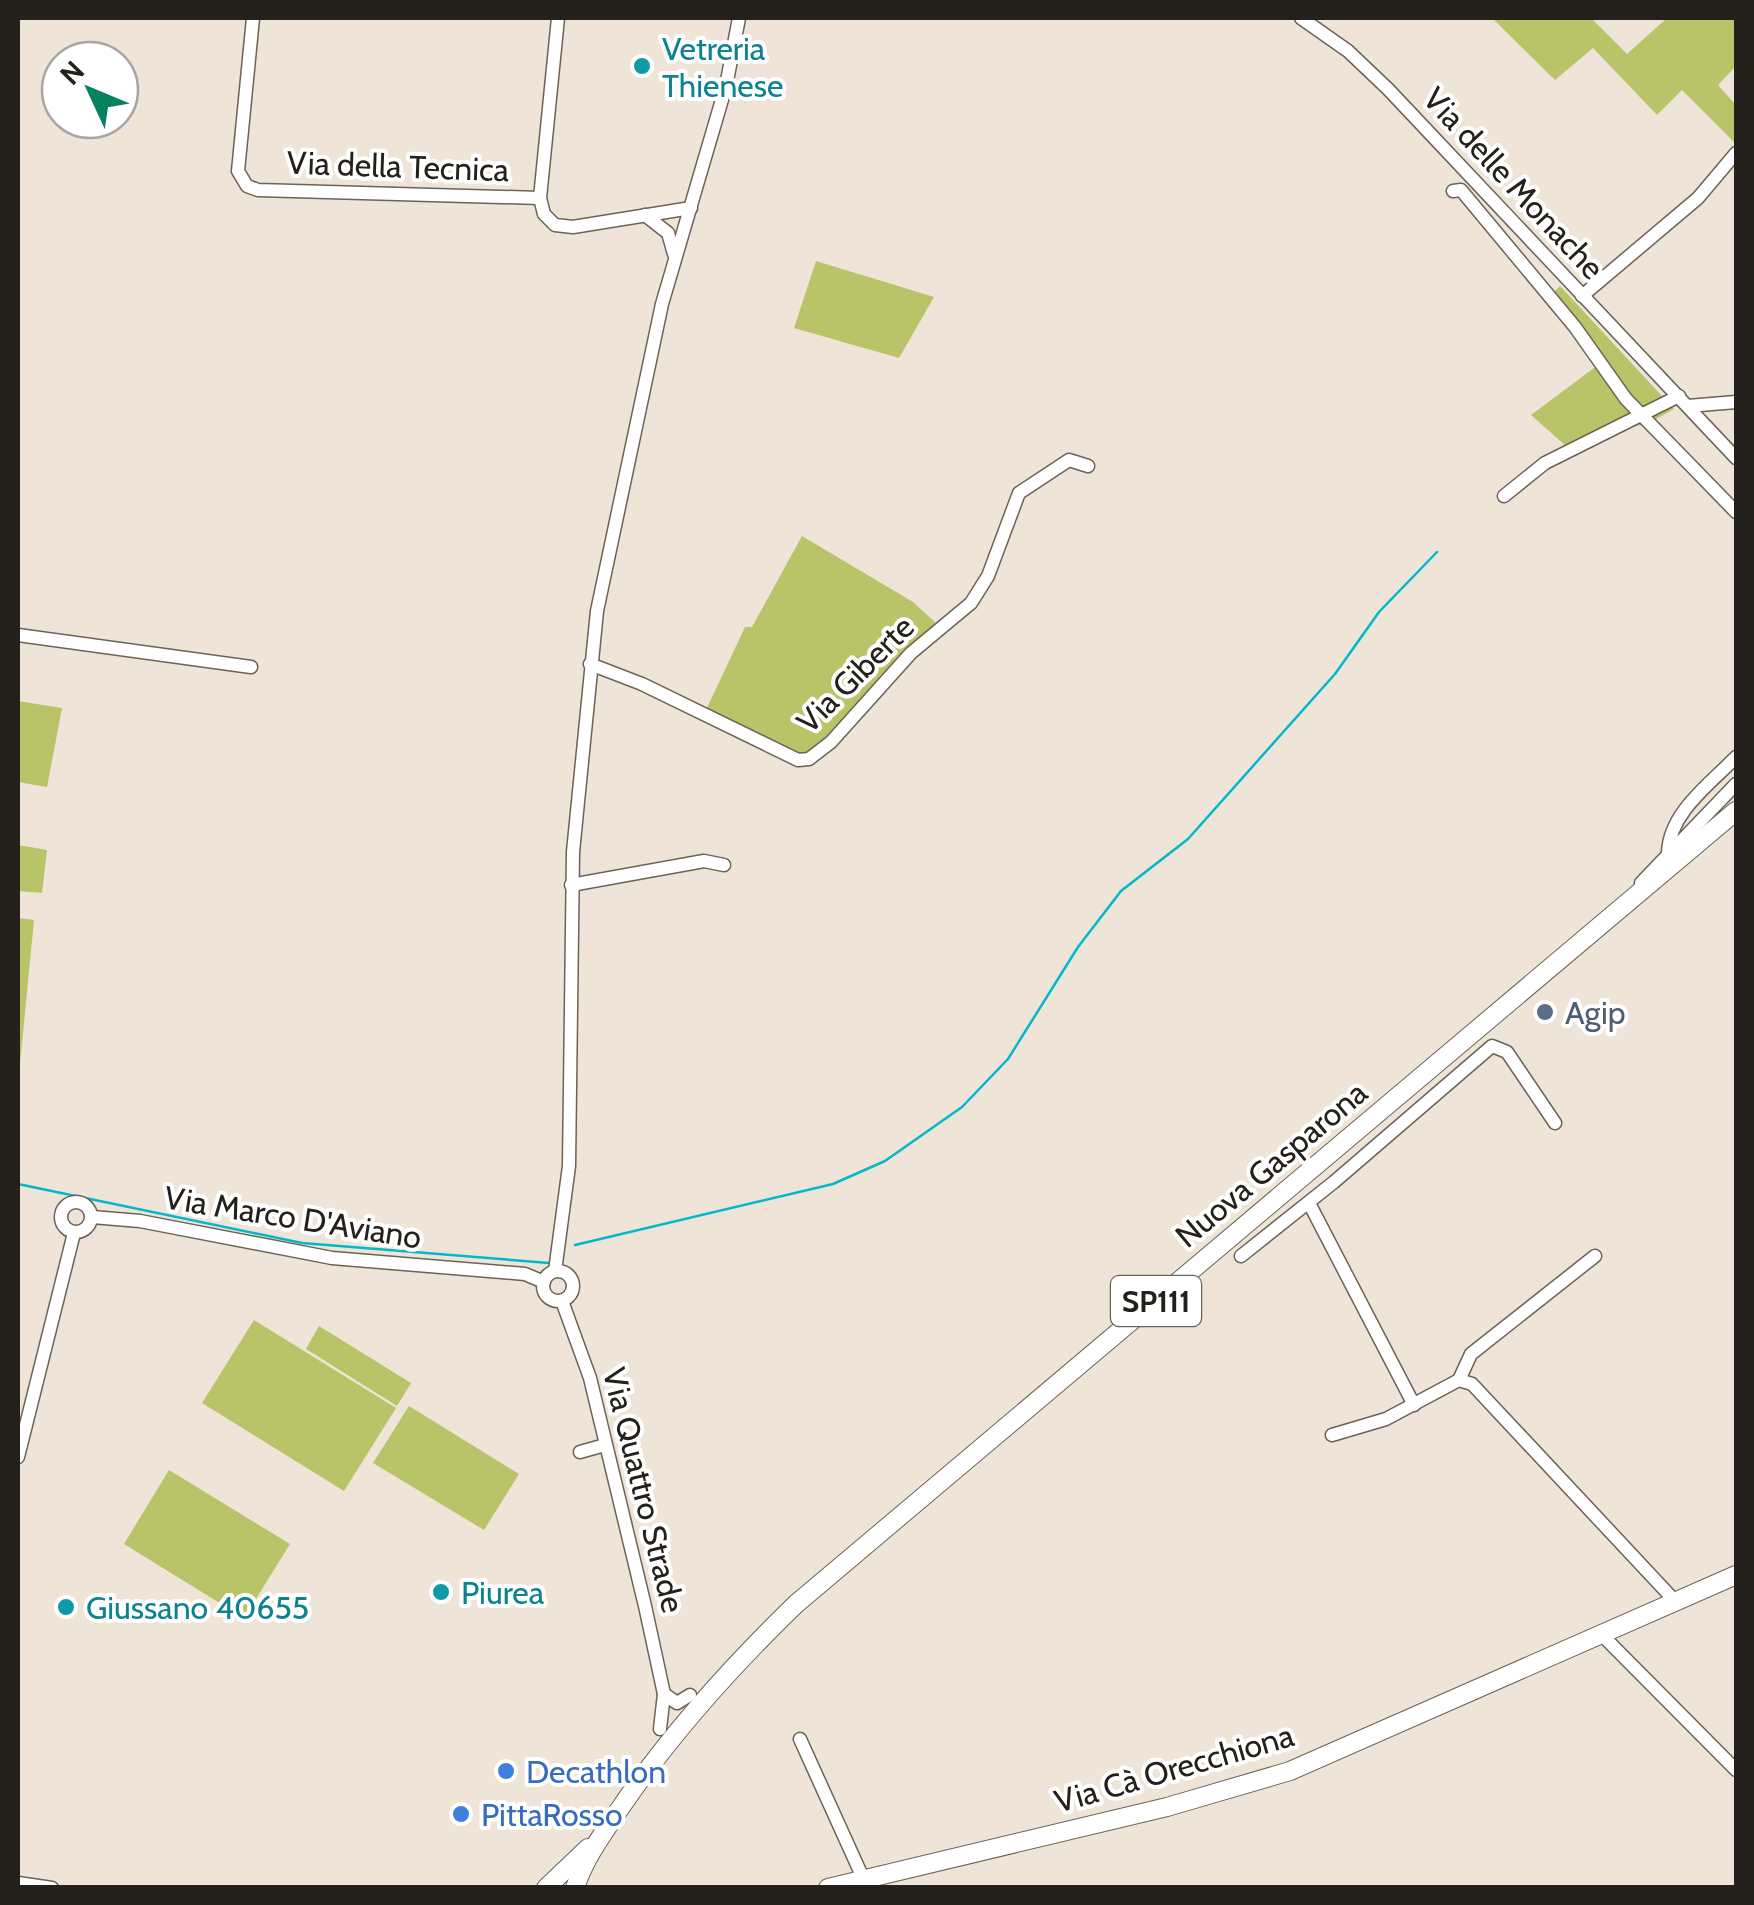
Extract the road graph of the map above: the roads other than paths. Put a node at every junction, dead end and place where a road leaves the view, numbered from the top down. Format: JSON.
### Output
{"nodes":[{"id":1,"x":253,"y":18,"type":"edge"},
{"id":2,"x":558,"y":18,"type":"edge"},
{"id":3,"x":739,"y":18,"type":"edge"},
{"id":4,"x":1301,"y":18,"type":"edge"},
{"id":5,"x":1736,"y":153,"type":"edge"},
{"id":6,"x":1453,"y":190,"type":"dead end"},
{"id":7,"x":540,"y":198,"type":"junction"},
{"id":8,"x":691,"y":208,"type":"junction"},
{"id":9,"x":669,"y":211,"type":"junction"},
{"id":10,"x":645,"y":214,"type":"junction"},
{"id":11,"x":686,"y":225,"type":"junction"},
{"id":12,"x":662,"y":226,"type":"junction"},
{"id":13,"x":674,"y":258,"type":"junction"},
{"id":14,"x":1582,"y":296,"type":"junction"},
{"id":15,"x":1684,"y":401,"type":"junction"},
{"id":16,"x":1736,"y":402,"type":"edge"},
{"id":17,"x":1642,"y":414,"type":"junction"},
{"id":18,"x":1707,"y":426,"type":"junction"},
{"id":19,"x":1736,"y":458,"type":"edge"},
{"id":20,"x":1088,"y":466,"type":"dead end"},
{"id":21,"x":1504,"y":496,"type":"dead end"},
{"id":22,"x":1736,"y":512,"type":"edge"},
{"id":23,"x":18,"y":634,"type":"edge"},
{"id":24,"x":590,"y":664,"type":"junction"},
{"id":25,"x":251,"y":668,"type":"dead end"},
{"id":26,"x":1736,"y":757,"type":"edge"},
{"id":27,"x":1736,"y":784,"type":"edge"},
{"id":28,"x":1736,"y":811,"type":"edge"},
{"id":29,"x":1668,"y":852,"type":"junction"},
{"id":30,"x":724,"y":864,"type":"dead end"},
{"id":31,"x":572,"y":885,"type":"junction"},
{"id":32,"x":1570,"y":952,"type":"junction"},
{"id":33,"x":1555,"y":1123,"type":"dead end"},
{"id":34,"x":1320,"y":1163,"type":"junction"},
{"id":35,"x":1334,"y":1182,"type":"junction"},
{"id":36,"x":1309,"y":1203,"type":"junction"},
{"id":37,"x":92,"y":1217,"type":"junction"},
{"id":38,"x":74,"y":1233,"type":"junction"},
{"id":39,"x":1241,"y":1256,"type":"dead end"},
{"id":40,"x":1595,"y":1256,"type":"dead end"},
{"id":41,"x":555,"y":1272,"type":"junction"},
{"id":42,"x":544,"y":1282,"type":"junction"},
{"id":43,"x":562,"y":1301,"type":"junction"},
{"id":44,"x":1459,"y":1380,"type":"junction"},
{"id":45,"x":1414,"y":1405,"type":"junction"},
{"id":46,"x":1332,"y":1435,"type":"dead end"},
{"id":47,"x":606,"y":1445,"type":"junction"},
{"id":48,"x":580,"y":1452,"type":"dead end"},
{"id":49,"x":18,"y":1457,"type":"edge"},
{"id":50,"x":1736,"y":1575,"type":"edge"},
{"id":51,"x":1675,"y":1601,"type":"junction"},
{"id":52,"x":1600,"y":1633,"type":"junction"},
{"id":53,"x":664,"y":1694,"type":"junction"},
{"id":54,"x":690,"y":1696,"type":"dead end"},
{"id":55,"x":660,"y":1729,"type":"dead end"},
{"id":56,"x":800,"y":1739,"type":"dead end"},
{"id":57,"x":1736,"y":1770,"type":"edge"},
{"id":58,"x":605,"y":1830,"type":"junction"},
{"id":59,"x":863,"y":1878,"type":"junction"},
{"id":60,"x":18,"y":1883,"type":"edge"},
{"id":61,"x":52,"y":1888,"type":"edge"},
{"id":62,"x":546,"y":1888,"type":"edge"},
{"id":63,"x":576,"y":1888,"type":"edge"},
{"id":64,"x":828,"y":1888,"type":"edge"}],
"edges":[{"from":1,"to":7,"type":"street","name":"Via della Tecnica"},
{"from":2,"to":7,"type":"street"},
{"from":3,"to":8,"type":"street"},
{"from":4,"to":14,"type":"street","name":"Via delle Monache"},
{"from":5,"to":14,"type":"street"},
{"from":6,"to":17,"type":"street"},
{"from":7,"to":10,"type":"street"},
{"from":8,"to":9,"type":"street"},
{"from":8,"to":11,"type":"street"},
{"from":9,"to":10,"type":"street"},
{"from":9,"to":11,"type":"street"},
{"from":10,"to":12,"type":"street"},
{"from":11,"to":12,"type":"street"},
{"from":11,"to":13,"type":"street"},
{"from":12,"to":13,"type":"street"},
{"from":13,"to":24,"type":"street"},
{"from":14,"to":15,"type":"street","name":"Via delle Monache"},
{"from":15,"to":16,"type":"street"},
{"from":15,"to":17,"type":"street"},
{"from":15,"to":18,"type":"street","name":"Via delle Monache"},
{"from":16,"to":18,"type":"street"},
{"from":17,"to":21,"type":"street"},
{"from":17,"to":22,"type":"street"},
{"from":18,"to":19,"type":"street","name":"Via delle Monache"},
{"from":20,"to":24,"type":"street","name":"Via Giberte"},
{"from":23,"to":25,"type":"street"},
{"from":24,"to":31,"type":"street"},
{"from":26,"to":29,"type":"street"},
{"from":27,"to":29,"type":"street"},
{"from":28,"to":32,"type":"main road","name":"Nuova Gasparona","number":"SP111"},
{"from":29,"to":32,"type":"street"},
{"from":30,"to":31,"type":"street"},
{"from":31,"to":41,"type":"street"},
{"from":32,"to":34,"type":"main road","name":"Nuova Gasparona","number":"SP111"},
{"from":33,"to":35,"type":"street"},
{"from":34,"to":35,"type":"street"},
{"from":34,"to":58,"type":"main road","name":"Nuova Gasparona","number":"SP111"},
{"from":35,"to":36,"type":"street"},
{"from":36,"to":39,"type":"street"},
{"from":36,"to":45,"type":"street"},
{"from":37,"to":38,"type":"street"},
{"from":37,"to":38,"type":"street"},
{"from":37,"to":42,"type":"street","name":"Via Marco D'Aviano"},
{"from":38,"to":49,"type":"street"},
{"from":40,"to":44,"type":"street"},
{"from":41,"to":42,"type":"street"},
{"from":41,"to":43,"type":"street"},
{"from":42,"to":43,"type":"street"},
{"from":43,"to":47,"type":"street","name":"Via Quattro Strade"},
{"from":44,"to":45,"type":"street"},
{"from":44,"to":51,"type":"street"},
{"from":45,"to":46,"type":"street"},
{"from":47,"to":48,"type":"street"},
{"from":47,"to":53,"type":"street","name":"Via Quattro Strade"},
{"from":50,"to":51,"type":"main road","name":"Via Cà Orecchiona"},
{"from":51,"to":52,"type":"main road","name":"Via Cà Orecchiona"},
{"from":52,"to":57,"type":"street"},
{"from":52,"to":59,"type":"main road","name":"Via Cà Orecchiona"},
{"from":53,"to":54,"type":"street"},
{"from":53,"to":55,"type":"street","name":"Via Quattro Strade"},
{"from":56,"to":59,"type":"street"},
{"from":58,"to":62,"type":"main road","name":"Nuova Gasparona","number":"SP111"},
{"from":58,"to":63,"type":"main road","name":"Nuova Gasparona","number":"SP111"},
{"from":59,"to":64,"type":"main road","name":"Via Cà Orecchiona"},
{"from":60,"to":61,"type":"street"}]}
